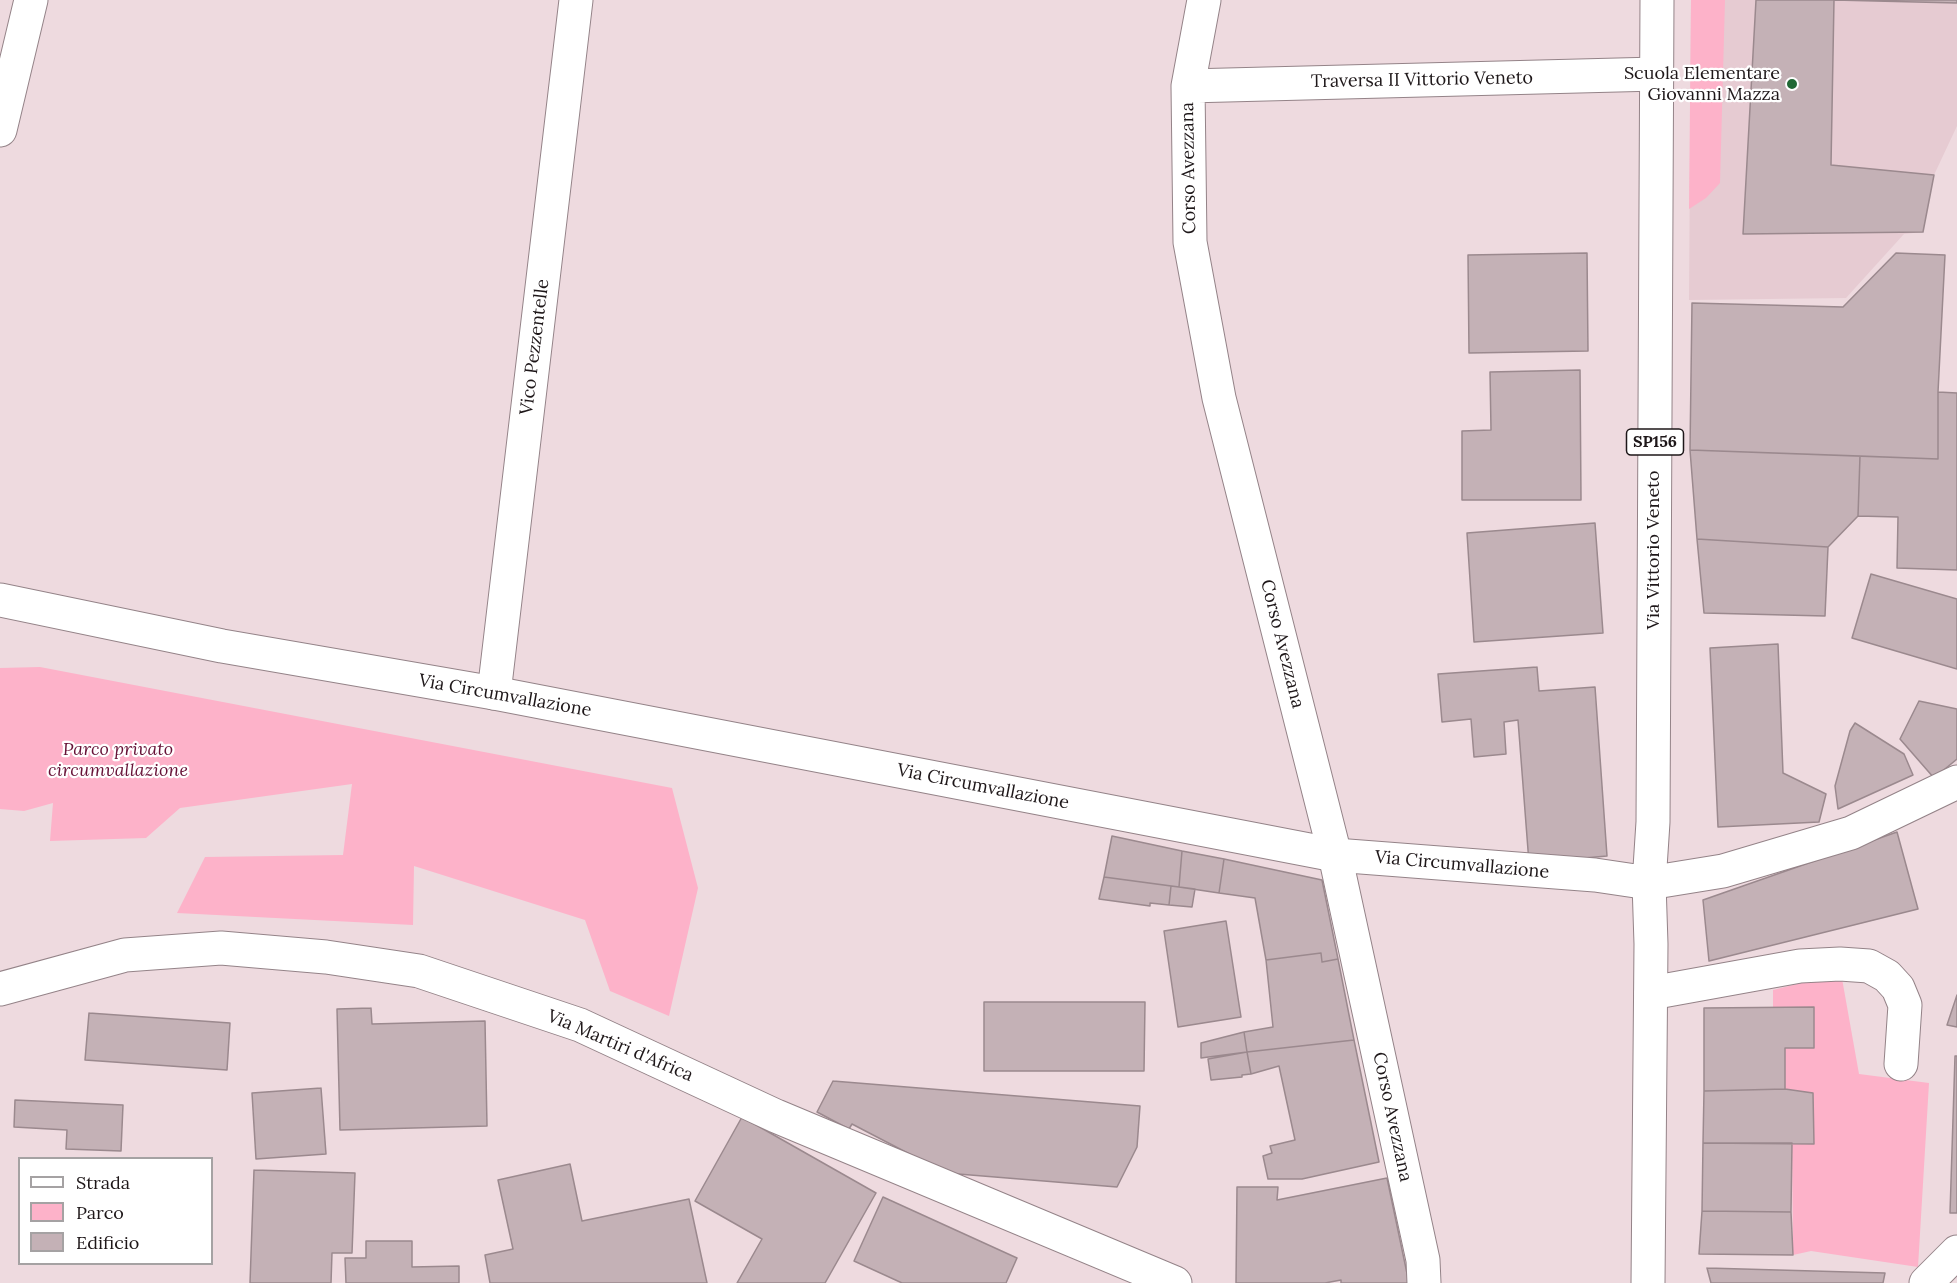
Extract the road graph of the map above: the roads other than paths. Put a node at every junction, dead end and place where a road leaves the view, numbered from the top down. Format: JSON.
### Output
{"nodes":[{"id":1,"x":31,"y":0,"type":"edge"},
{"id":2,"x":576,"y":0,"type":"edge"},
{"id":3,"x":1204,"y":0,"type":"edge"},
{"id":4,"x":1657,"y":0,"type":"edge"},
{"id":5,"x":1657,"y":74,"type":"junction"},
{"id":6,"x":6,"y":83,"type":"edge"},
{"id":7,"x":1188,"y":86,"type":"junction"},
{"id":8,"x":0,"y":130,"type":"edge"},
{"id":9,"x":0,"y":600,"type":"edge"},
{"id":10,"x":494,"y":693,"type":"junction"},
{"id":11,"x":1957,"y":782,"type":"edge"},
{"id":12,"x":1335,"y":855,"type":"junction"},
{"id":13,"x":1649,"y":883,"type":"junction"},
{"id":14,"x":0,"y":989,"type":"edge"},
{"id":15,"x":1651,"y":993,"type":"junction"},
{"id":16,"x":1901,"y":1064,"type":"dead end"},
{"id":17,"x":1957,"y":1252,"type":"edge"},
{"id":18,"x":1175,"y":1283,"type":"edge"},
{"id":19,"x":1424,"y":1283,"type":"edge"},
{"id":20,"x":1648,"y":1283,"type":"edge"},
{"id":21,"x":1926,"y":1283,"type":"edge"}],
"edges":[{"from":1,"to":6,"type":"street"},
{"from":2,"to":10,"type":"street","name":"Vico Pezzentelle"},
{"from":3,"to":7,"type":"street","name":"Corso Avezzana"},
{"from":4,"to":5,"type":"street","name":"Via Vittorio Veneto","number":"SP156"},
{"from":5,"to":7,"type":"street","name":"Traversa II Vittorio Veneto"},
{"from":5,"to":13,"type":"street","name":"Via Vittorio Veneto","number":"SP156"},
{"from":6,"to":8,"type":"street"},
{"from":7,"to":12,"type":"street","name":"Corso Avezzana"},
{"from":9,"to":10,"type":"street","name":"Via Circumvallazione"},
{"from":10,"to":12,"type":"street","name":"Via Circumvallazione"},
{"from":11,"to":13,"type":"street","name":"Via Circumvallazione"},
{"from":12,"to":13,"type":"street","name":"Via Circumvallazione"},
{"from":12,"to":19,"type":"street","name":"Corso Avezzana"},
{"from":13,"to":15,"type":"street","number":"SP156"},
{"from":14,"to":18,"type":"street","name":"Via Martiri d'Africa"},
{"from":15,"to":16,"type":"street"},
{"from":15,"to":20,"type":"street","number":"SP156"},
{"from":17,"to":21,"type":"street"}]}
